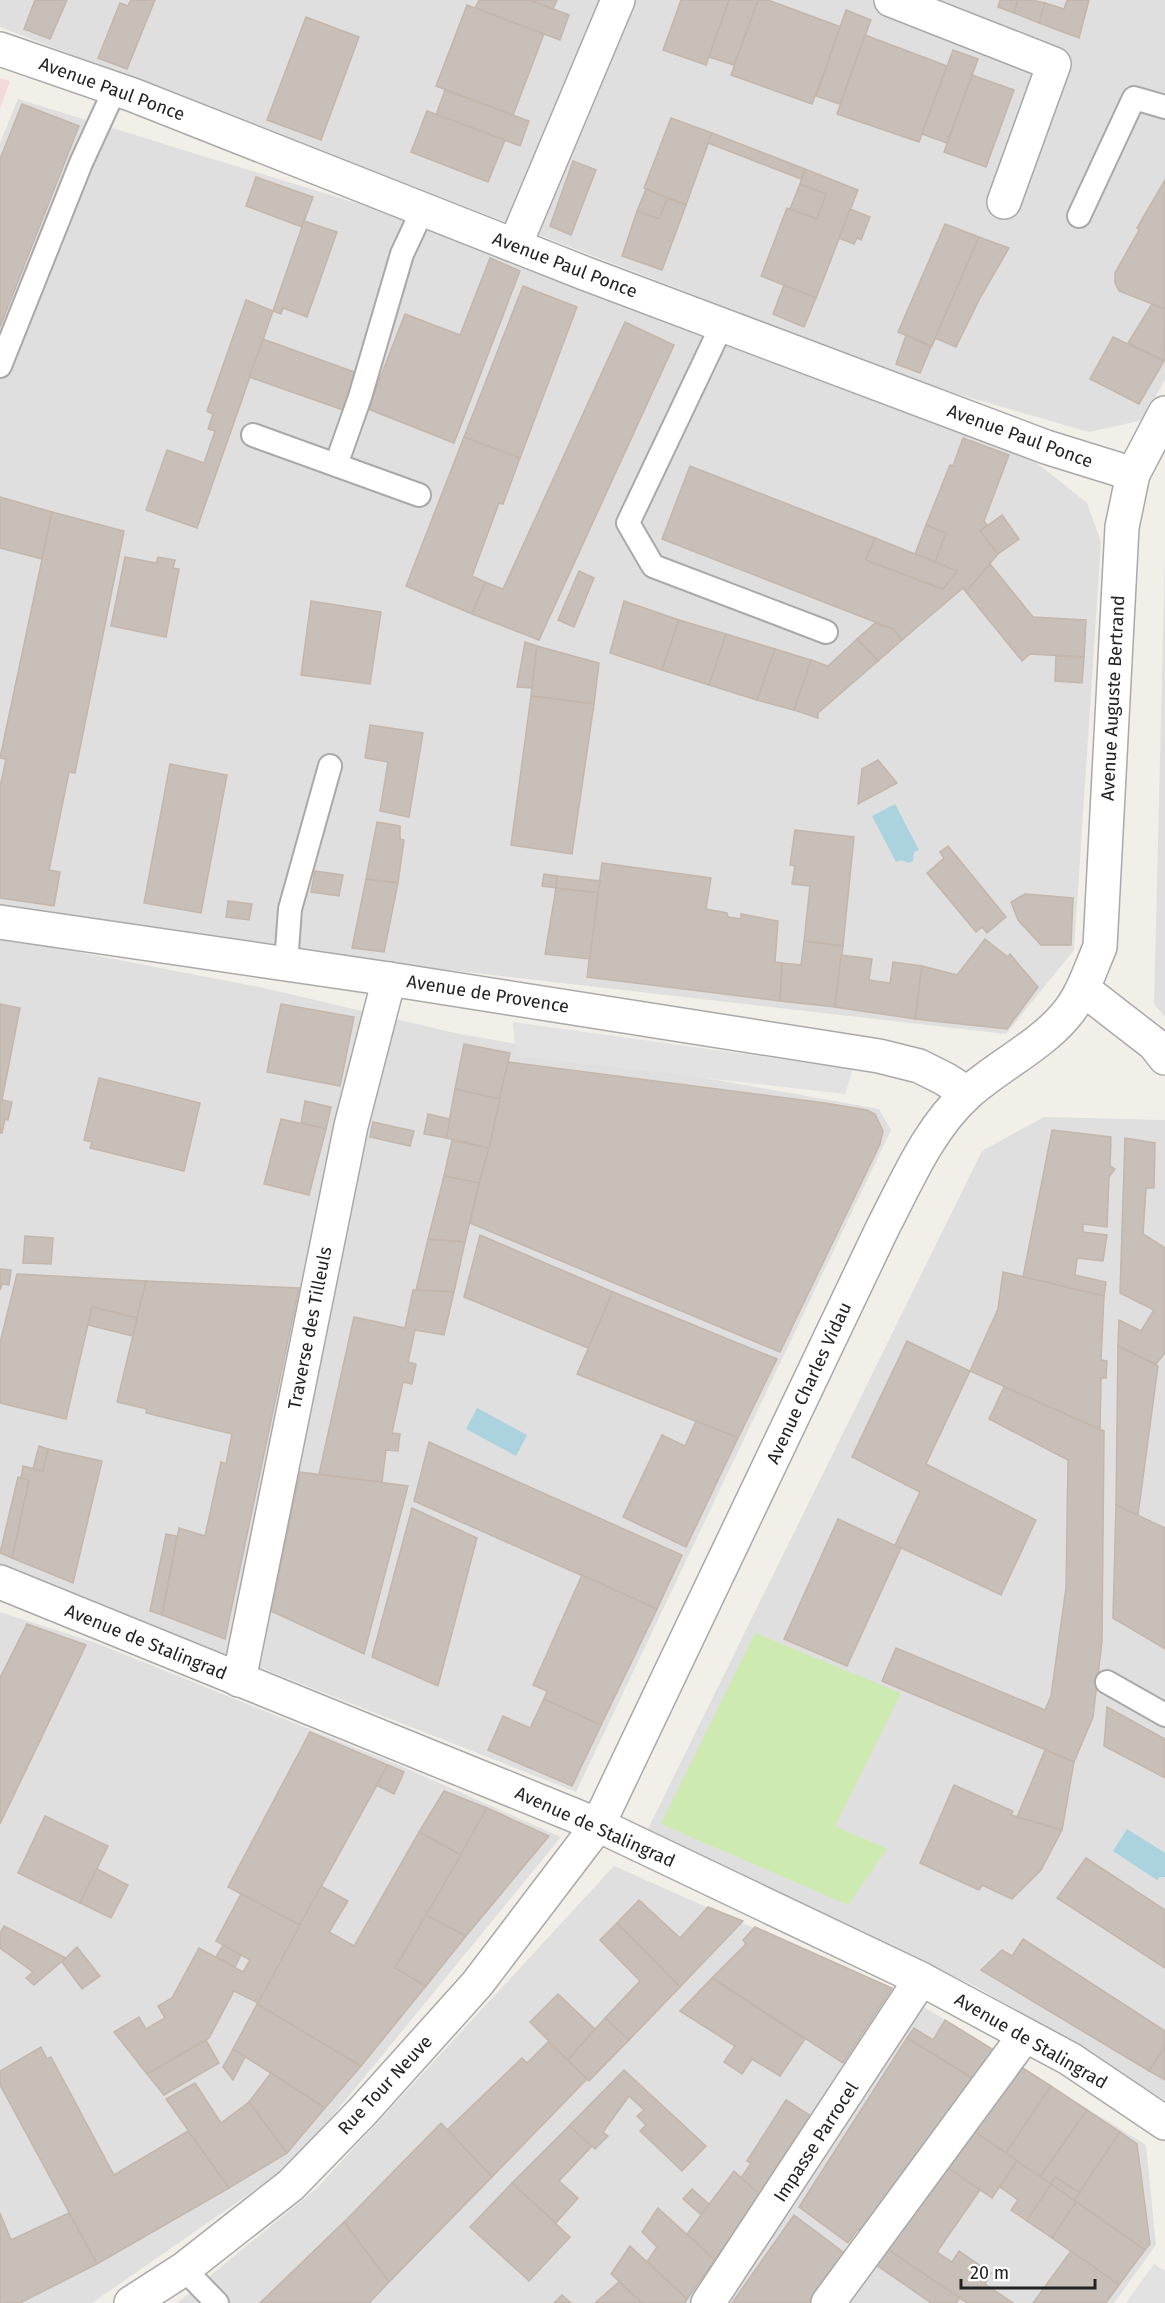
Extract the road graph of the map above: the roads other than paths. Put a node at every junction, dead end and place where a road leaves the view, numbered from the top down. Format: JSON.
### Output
{"nodes":[{"id":1,"x":618,"y":0,"type":"edge"},
{"id":2,"x":891,"y":0,"type":"edge"},
{"id":3,"x":0,"y":49,"type":"edge"},
{"id":4,"x":115,"y":89,"type":"junction"},
{"id":5,"x":1165,"y":107,"type":"edge"},
{"id":6,"x":1004,"y":201,"type":"dead end"},
{"id":7,"x":423,"y":209,"type":"junction"},
{"id":8,"x":1079,"y":216,"type":"dead end"},
{"id":9,"x":515,"y":246,"type":"junction"},
{"id":10,"x":722,"y":325,"type":"junction"},
{"id":11,"x":0,"y":366,"type":"edge"},
{"id":12,"x":1165,"y":412,"type":"edge"},
{"id":13,"x":252,"y":435,"type":"dead end"},
{"id":14,"x":336,"y":465,"type":"junction"},
{"id":15,"x":1133,"y":474,"type":"junction"},
{"id":16,"x":419,"y":495,"type":"dead end"},
{"id":17,"x":826,"y":632,"type":"dead end"},
{"id":18,"x":330,"y":766,"type":"dead end"},
{"id":19,"x":0,"y":922,"type":"edge"},
{"id":20,"x":286,"y":964,"type":"junction"},
{"id":21,"x":389,"y":979,"type":"junction"},
{"id":22,"x":1083,"y":989,"type":"junction"},
{"id":23,"x":1165,"y":1058,"type":"edge"},
{"id":24,"x":968,"y":1094,"type":"junction"},
{"id":25,"x":0,"y":1582,"type":"edge"},
{"id":26,"x":239,"y":1680,"type":"junction"},
{"id":27,"x":1107,"y":1682,"type":"dead end"},
{"id":28,"x":1165,"y":1715,"type":"edge"},
{"id":29,"x":598,"y":1825,"type":"junction"},
{"id":30,"x":921,"y":1979,"type":"junction"},
{"id":31,"x":1025,"y":2035,"type":"junction"},
{"id":32,"x":1165,"y":2123,"type":"edge"},
{"id":33,"x":184,"y":2269,"type":"junction"},
{"id":34,"x":131,"y":2303,"type":"edge"},
{"id":35,"x":217,"y":2303,"type":"edge"},
{"id":36,"x":708,"y":2303,"type":"edge"},
{"id":37,"x":828,"y":2303,"type":"edge"}],
"edges":[{"from":1,"to":9,"type":"street"},
{"from":2,"to":6,"type":"street"},
{"from":3,"to":4,"type":"street","name":"Avenue Paul Ponce"},
{"from":4,"to":7,"type":"street","name":"Avenue Paul Ponce"},
{"from":4,"to":11,"type":"lane"},
{"from":5,"to":8,"type":"lane"},
{"from":7,"to":9,"type":"street","name":"Avenue Paul Ponce"},
{"from":7,"to":14,"type":"lane"},
{"from":9,"to":10,"type":"street","name":"Avenue Paul Ponce"},
{"from":10,"to":15,"type":"street","name":"Avenue Paul Ponce"},
{"from":10,"to":17,"type":"lane"},
{"from":12,"to":15,"type":"street","name":"Avenue Auguste Bertrand"},
{"from":13,"to":14,"type":"lane"},
{"from":14,"to":16,"type":"lane"},
{"from":15,"to":22,"type":"street","name":"Avenue Auguste Bertrand"},
{"from":18,"to":20,"type":"lane"},
{"from":19,"to":20,"type":"street","name":"Avenue de Provence"},
{"from":20,"to":21,"type":"street","name":"Avenue de Provence"},
{"from":21,"to":24,"type":"street","name":"Avenue de Provence"},
{"from":21,"to":26,"type":"street","name":"Traverse des Tilleuls"},
{"from":22,"to":23,"type":"street"},
{"from":22,"to":24,"type":"street","name":"Avenue Charles Vidau"},
{"from":24,"to":29,"type":"street","name":"Avenue Charles Vidau"},
{"from":25,"to":26,"type":"street","name":"Avenue de Stalingrad"},
{"from":26,"to":29,"type":"street","name":"Avenue de Stalingrad"},
{"from":27,"to":28,"type":"lane"},
{"from":29,"to":30,"type":"street","name":"Avenue de Stalingrad"},
{"from":29,"to":33,"type":"street","name":"Rue Tour Neuve"},
{"from":30,"to":31,"type":"street","name":"Avenue de Stalingrad"},
{"from":30,"to":36,"type":"street","name":"Impasse Parrocel"},
{"from":31,"to":32,"type":"street","name":"Avenue de Stalingrad"},
{"from":31,"to":37,"type":"street"},
{"from":33,"to":34,"type":"street","name":"Rue Tour Neuve"},
{"from":33,"to":35,"type":"lane"}]}
